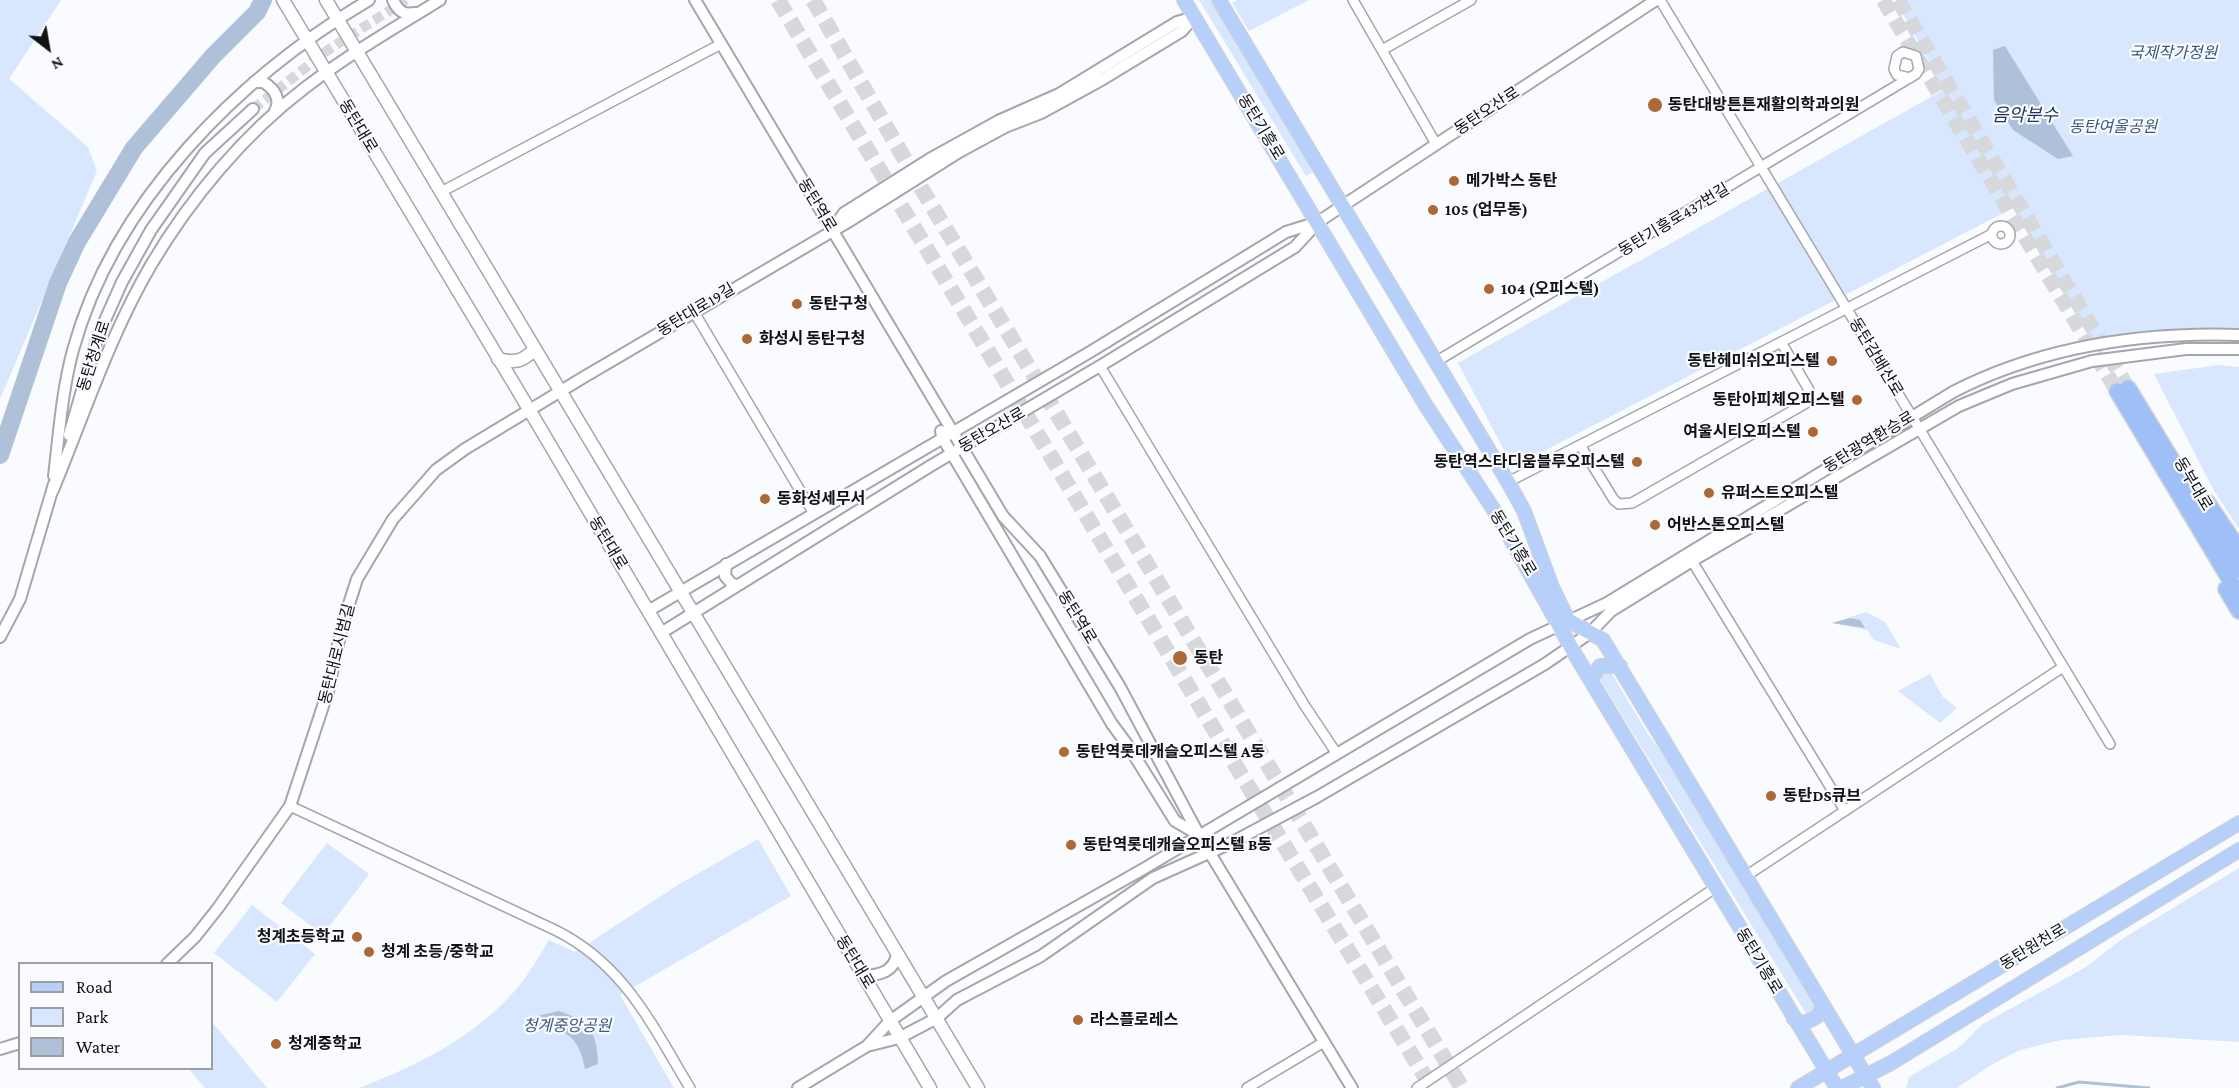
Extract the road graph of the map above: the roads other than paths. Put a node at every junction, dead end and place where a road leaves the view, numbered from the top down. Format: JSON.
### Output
{"nodes":[{"id":1,"x":283,"y":0,"type":"edge"},
{"id":2,"x":326,"y":0,"type":"edge"},
{"id":3,"x":393,"y":0,"type":"edge"},
{"id":4,"x":440,"y":0,"type":"edge"},
{"id":5,"x":695,"y":0,"type":"edge"},
{"id":6,"x":1184,"y":0,"type":"edge"},
{"id":7,"x":1219,"y":0,"type":"edge"},
{"id":8,"x":1353,"y":0,"type":"edge"},
{"id":9,"x":1471,"y":0,"type":"edge"},
{"id":10,"x":1658,"y":0,"type":"edge"},
{"id":11,"x":366,"y":2,"type":"edge"},
{"id":12,"x":419,"y":12,"type":"junction"},
{"id":13,"x":1194,"y":17,"type":"junction"},
{"id":14,"x":338,"y":20,"type":"junction"},
{"id":15,"x":308,"y":42,"type":"junction"},
{"id":16,"x":721,"y":44,"type":"junction"},
{"id":17,"x":1382,"y":50,"type":"junction"},
{"id":18,"x":357,"y":51,"type":"junction"},
{"id":19,"x":326,"y":73,"type":"junction"},
{"id":20,"x":1897,"y":75,"type":"junction"},
{"id":21,"x":1910,"y":78,"type":"junction"},
{"id":22,"x":254,"y":82,"type":"junction"},
{"id":23,"x":1875,"y":100,"type":"junction"},
{"id":24,"x":253,"y":109,"type":"tunnel mouth"},
{"id":25,"x":273,"y":116,"type":"junction"},
{"id":26,"x":1436,"y":144,"type":"junction"},
{"id":27,"x":1762,"y":168,"type":"junction"},
{"id":28,"x":441,"y":192,"type":"junction"},
{"id":29,"x":1343,"y":206,"type":"junction"},
{"id":30,"x":1318,"y":222,"type":"junction"},
{"id":31,"x":832,"y":230,"type":"junction"},
{"id":32,"x":1992,"y":234,"type":"dead end"},
{"id":33,"x":1846,"y":308,"type":"junction"},
{"id":34,"x":694,"y":312,"type":"junction"},
{"id":35,"x":2239,"y":335,"type":"edge"},
{"id":36,"x":1780,"y":342,"type":"junction"},
{"id":37,"x":535,"y":349,"type":"junction"},
{"id":38,"x":2239,"y":349,"type":"edge"},
{"id":39,"x":498,"y":359,"type":"junction"},
{"id":40,"x":1437,"y":361,"type":"junction"},
{"id":41,"x":1100,"y":366,"type":"junction"},
{"id":42,"x":560,"y":391,"type":"junction"},
{"id":43,"x":529,"y":410,"type":"junction"},
{"id":44,"x":1912,"y":416,"type":"junction"},
{"id":45,"x":2148,"y":421,"type":"junction"},
{"id":46,"x":1919,"y":428,"type":"junction"},
{"id":47,"x":947,"y":434,"type":"junction"},
{"id":48,"x":1580,"y":445,"type":"junction"},
{"id":49,"x":956,"y":450,"type":"junction"},
{"id":50,"x":2159,"y":462,"type":"junction"},
{"id":51,"x":1508,"y":482,"type":"junction"},
{"id":52,"x":53,"y":490,"type":"junction"},
{"id":53,"x":814,"y":514,"type":"junction"},
{"id":54,"x":2239,"y":549,"type":"edge"},
{"id":55,"x":1692,"y":561,"type":"junction"},
{"id":56,"x":726,"y":564,"type":"junction"},
{"id":57,"x":2239,"y":570,"type":"edge"},
{"id":58,"x":737,"y":585,"type":"junction"},
{"id":59,"x":681,"y":592,"type":"junction"},
{"id":60,"x":2239,"y":595,"type":"edge"},
{"id":61,"x":648,"y":611,"type":"junction"},
{"id":62,"x":2239,"y":611,"type":"edge"},
{"id":63,"x":693,"y":612,"type":"junction"},
{"id":64,"x":1563,"y":622,"type":"junction"},
{"id":65,"x":660,"y":633,"type":"junction"},
{"id":66,"x":1590,"y":633,"type":"junction"},
{"id":67,"x":0,"y":637,"type":"edge"},
{"id":68,"x":1571,"y":646,"type":"junction"},
{"id":69,"x":1620,"y":666,"type":"junction"},
{"id":70,"x":2063,"y":667,"type":"junction"},
{"id":71,"x":1591,"y":679,"type":"junction"},
{"id":72,"x":2110,"y":744,"type":"dead end"},
{"id":73,"x":1337,"y":754,"type":"junction"},
{"id":74,"x":1161,"y":765,"type":"junction"},
{"id":75,"x":1146,"y":774,"type":"junction"},
{"id":76,"x":290,"y":806,"type":"junction"},
{"id":77,"x":1845,"y":811,"type":"junction"},
{"id":78,"x":2239,"y":823,"type":"edge"},
{"id":79,"x":1199,"y":835,"type":"junction"},
{"id":80,"x":2239,"y":850,"type":"edge"},
{"id":81,"x":1210,"y":852,"type":"junction"},
{"id":82,"x":1145,"y":868,"type":"junction"},
{"id":83,"x":1746,"y":876,"type":"junction"},
{"id":84,"x":1154,"y":878,"type":"junction"},
{"id":85,"x":1715,"y":888,"type":"junction"},
{"id":86,"x":897,"y":954,"type":"junction"},
{"id":87,"x":168,"y":962,"type":"edge"},
{"id":88,"x":863,"y":976,"type":"junction"},
{"id":89,"x":923,"y":996,"type":"junction"},
{"id":90,"x":1822,"y":1003,"type":"junction"},
{"id":91,"x":937,"y":1018,"type":"junction"},
{"id":92,"x":1794,"y":1019,"type":"junction"},
{"id":93,"x":890,"y":1021,"type":"junction"},
{"id":94,"x":899,"y":1038,"type":"junction"},
{"id":95,"x":1324,"y":1042,"type":"junction"},
{"id":96,"x":18,"y":1044,"type":"edge"},
{"id":97,"x":867,"y":1046,"type":"junction"},
{"id":98,"x":0,"y":1049,"type":"edge"},
{"id":99,"x":1854,"y":1055,"type":"junction"},
{"id":100,"x":1826,"y":1071,"type":"junction"},
{"id":101,"x":1870,"y":1082,"type":"edge"},
{"id":102,"x":690,"y":1088,"type":"edge"},
{"id":103,"x":798,"y":1088,"type":"edge"},
{"id":104,"x":930,"y":1088,"type":"edge"},
{"id":105,"x":978,"y":1088,"type":"edge"},
{"id":106,"x":1247,"y":1088,"type":"edge"},
{"id":107,"x":1352,"y":1088,"type":"edge"},
{"id":108,"x":1417,"y":1088,"type":"edge"},
{"id":109,"x":1798,"y":1088,"type":"edge"},
{"id":110,"x":1837,"y":1088,"type":"edge"},
{"id":111,"x":1842,"y":1088,"type":"edge"}],
"edges":[{"from":1,"to":15,"type":"main road","name":"동탄대로"},
{"from":2,"to":14,"type":"main road"},
{"from":3,"to":12,"type":"street"},
{"from":4,"to":12,"type":"street"},
{"from":5,"to":16,"type":"street","name":"동탄역로"},
{"from":6,"to":13,"type":"main road","name":"동탄기흥로"},
{"from":7,"to":29,"type":"main road","name":"동탄기흥로"},
{"from":8,"to":17,"type":"street"},
{"from":9,"to":17,"type":"street"},
{"from":10,"to":26,"type":"street","name":"동탄오산로"},
{"from":10,"to":27,"type":"street","name":"동탄감배산로"},
{"from":11,"to":14,"type":"street"},
{"from":12,"to":18,"type":"street"},
{"from":13,"to":30,"type":"main road","name":"동탄기흥로"},
{"from":13,"to":31,"type":"street","name":"동탄대로19길"},
{"from":14,"to":15,"type":"street"},
{"from":14,"to":18,"type":"main road"},
{"from":15,"to":19,"type":"main road","name":"동탄대로"},
{"from":15,"to":22,"type":"street"},
{"from":16,"to":28,"type":"street"},
{"from":16,"to":31,"type":"street","name":"동탄역로"},
{"from":17,"to":26,"type":"street"},
{"from":18,"to":19,"type":"street"},
{"from":18,"to":28,"type":"main road"},
{"from":19,"to":25,"type":"street"},
{"from":19,"to":39,"type":"main road","name":"동탄대로"},
{"from":20,"to":21,"type":"street"},
{"from":20,"to":21,"type":"street"},
{"from":20,"to":23,"type":"street"},
{"from":21,"to":23,"type":"street","name":"동탄기흥로437번길"},
{"from":22,"to":25,"type":"street"},
{"from":22,"to":52,"type":"street"},
{"from":23,"to":27,"type":"street","name":"동탄기흥로437번길"},
{"from":24,"to":52,"type":"street","name":"동탄청계로"},
{"from":25,"to":52,"type":"street"},
{"from":26,"to":29,"type":"street","name":"동탄오산로"},
{"from":27,"to":33,"type":"street","name":"동탄감배산로"},
{"from":27,"to":40,"type":"street","name":"동탄기흥로437번길"},
{"from":28,"to":37,"type":"main road"},
{"from":29,"to":30,"type":"street","name":"동탄오산로"},
{"from":29,"to":40,"type":"main road","name":"동탄기흥로"},
{"from":30,"to":41,"type":"street","name":"동탄오산로"},
{"from":30,"to":47,"type":"street","name":"동탄오산로"},
{"from":30,"to":64,"type":"main road","name":"동탄기흥로"},
{"from":31,"to":34,"type":"street","name":"동탄대로19길"},
{"from":31,"to":47,"type":"street","name":"동탄역로"},
{"from":32,"to":33,"type":"street"},
{"from":33,"to":36,"type":"street"},
{"from":33,"to":44,"type":"street","name":"동탄감배산로"},
{"from":34,"to":42,"type":"street","name":"동탄대로19길"},
{"from":34,"to":53,"type":"street"},
{"from":35,"to":44,"type":"street","name":"동탄광역환승로"},
{"from":36,"to":48,"type":"street"},
{"from":36,"to":48,"type":"street"},
{"from":37,"to":39,"type":"main road"},
{"from":37,"to":42,"type":"main road"},
{"from":38,"to":46,"type":"street","name":"동탄광역환승로"},
{"from":39,"to":43,"type":"main road","name":"동탄대로"},
{"from":40,"to":51,"type":"main road","name":"동탄기흥로"},
{"from":41,"to":49,"type":"street","name":"동탄오산로"},
{"from":41,"to":73,"type":"street"},
{"from":42,"to":43,"type":"street","name":"동탄대로시범길"},
{"from":42,"to":59,"type":"main road"},
{"from":43,"to":61,"type":"main road","name":"동탄대로"},
{"from":43,"to":76,"type":"street","name":"동탄대로시범길"},
{"from":44,"to":46,"type":"street","name":"동탄감배산로"},
{"from":44,"to":64,"type":"street","name":"동탄광역환승로"},
{"from":45,"to":50,"type":"highway","name":"동부대로"},
{"from":45,"to":54,"type":"highway"},
{"from":45,"to":57,"type":"highway","name":"동부대로"},
{"from":46,"to":55,"type":"street","name":"동탄광역환승로"},
{"from":46,"to":70,"type":"street","name":"동탄감배산로"},
{"from":47,"to":49,"type":"street","name":"동탄역로"},
{"from":47,"to":53,"type":"street","name":"동탄오산로"},
{"from":48,"to":51,"type":"street"},
{"from":49,"to":58,"type":"street","name":"동탄오산로"},
{"from":49,"to":74,"type":"street","name":"동탄역로"},
{"from":49,"to":75,"type":"street","name":"동탄역로"},
{"from":50,"to":60,"type":"highway","name":"동부대로"},
{"from":50,"to":62,"type":"highway"},
{"from":51,"to":64,"type":"main road","name":"동탄기흥로"},
{"from":52,"to":67,"type":"street","name":"동탄청계로"},
{"from":53,"to":56,"type":"street","name":"동탄오산로"},
{"from":55,"to":66,"type":"street","name":"동탄광역환승로"},
{"from":55,"to":77,"type":"street"},
{"from":56,"to":58,"type":"street"},
{"from":56,"to":59,"type":"street","name":"동탄오산로"},
{"from":58,"to":63,"type":"street","name":"동탄오산로"},
{"from":59,"to":61,"type":"street","name":"동탄오산로"},
{"from":59,"to":63,"type":"main road"},
{"from":61,"to":65,"type":"main road","name":"동탄대로"},
{"from":63,"to":65,"type":"street","name":"동탄오산로"},
{"from":63,"to":86,"type":"main road"},
{"from":64,"to":66,"type":"main road","name":"동탄기흥로"},
{"from":64,"to":68,"type":"main road","name":"동탄기흥로"},
{"from":64,"to":73,"type":"street","name":"동탄광역환승로"},
{"from":65,"to":88,"type":"main road","name":"동탄대로"},
{"from":66,"to":68,"type":"street","name":"동탄광역환승로"},
{"from":66,"to":69,"type":"main road","name":"동탄기흥로"},
{"from":68,"to":71,"type":"main road","name":"동탄기흥로"},
{"from":68,"to":81,"type":"street","name":"동탄광역환승로"},
{"from":69,"to":71,"type":"main road"},
{"from":69,"to":83,"type":"main road","name":"동탄기흥로"},
{"from":70,"to":72,"type":"street","name":"동탄감배산로"},
{"from":70,"to":77,"type":"street"},
{"from":71,"to":85,"type":"main road","name":"동탄기흥로"},
{"from":73,"to":79,"type":"street"},
{"from":74,"to":75,"type":"street"},
{"from":74,"to":79,"type":"street","name":"동탄역로"},
{"from":75,"to":79,"type":"street","name":"동탄역로"},
{"from":76,"to":87,"type":"street","name":"동탄대로시범길"},
{"from":76,"to":102,"type":"street"},
{"from":77,"to":83,"type":"street"},
{"from":78,"to":99,"type":"main road","name":"동탄원천로"},
{"from":79,"to":81,"type":"street","name":"동탄역로"},
{"from":79,"to":82,"type":"street"},
{"from":80,"to":101,"type":"main road","name":"동탄원천로"},
{"from":81,"to":84,"type":"street"},
{"from":81,"to":95,"type":"street","name":"동탄역로"},
{"from":82,"to":84,"type":"street"},
{"from":82,"to":89,"type":"street"},
{"from":83,"to":90,"type":"main road","name":"동탄기흥로"},
{"from":84,"to":91,"type":"street"},
{"from":85,"to":92,"type":"main road","name":"동탄기흥로"},
{"from":85,"to":108,"type":"street"},
{"from":86,"to":88,"type":"street"},
{"from":86,"to":89,"type":"main road"},
{"from":88,"to":93,"type":"main road","name":"동탄대로"},
{"from":89,"to":91,"type":"main road"},
{"from":89,"to":93,"type":"street"},
{"from":90,"to":92,"type":"main road"},
{"from":90,"to":99,"type":"main road","name":"동탄기흥로"},
{"from":91,"to":94,"type":"street"},
{"from":91,"to":105,"type":"main road"},
{"from":92,"to":100,"type":"main road","name":"동탄기흥로"},
{"from":93,"to":94,"type":"main road","name":"동탄대로"},
{"from":93,"to":97,"type":"street"},
{"from":94,"to":97,"type":"street"},
{"from":94,"to":104,"type":"main road","name":"동탄대로"},
{"from":95,"to":106,"type":"street"},
{"from":95,"to":107,"type":"street","name":"동탄역로"},
{"from":96,"to":98,"type":"street"},
{"from":97,"to":103,"type":"street"},
{"from":99,"to":100,"type":"main road","name":"동탄원천로"},
{"from":99,"to":101,"type":"main road","name":"동탄기흥로"},
{"from":100,"to":109,"type":"main road","name":"동탄원천로"},
{"from":100,"to":110,"type":"main road","name":"동탄기흥로"},
{"from":101,"to":111,"type":"main road","name":"동탄원천로"}]}
